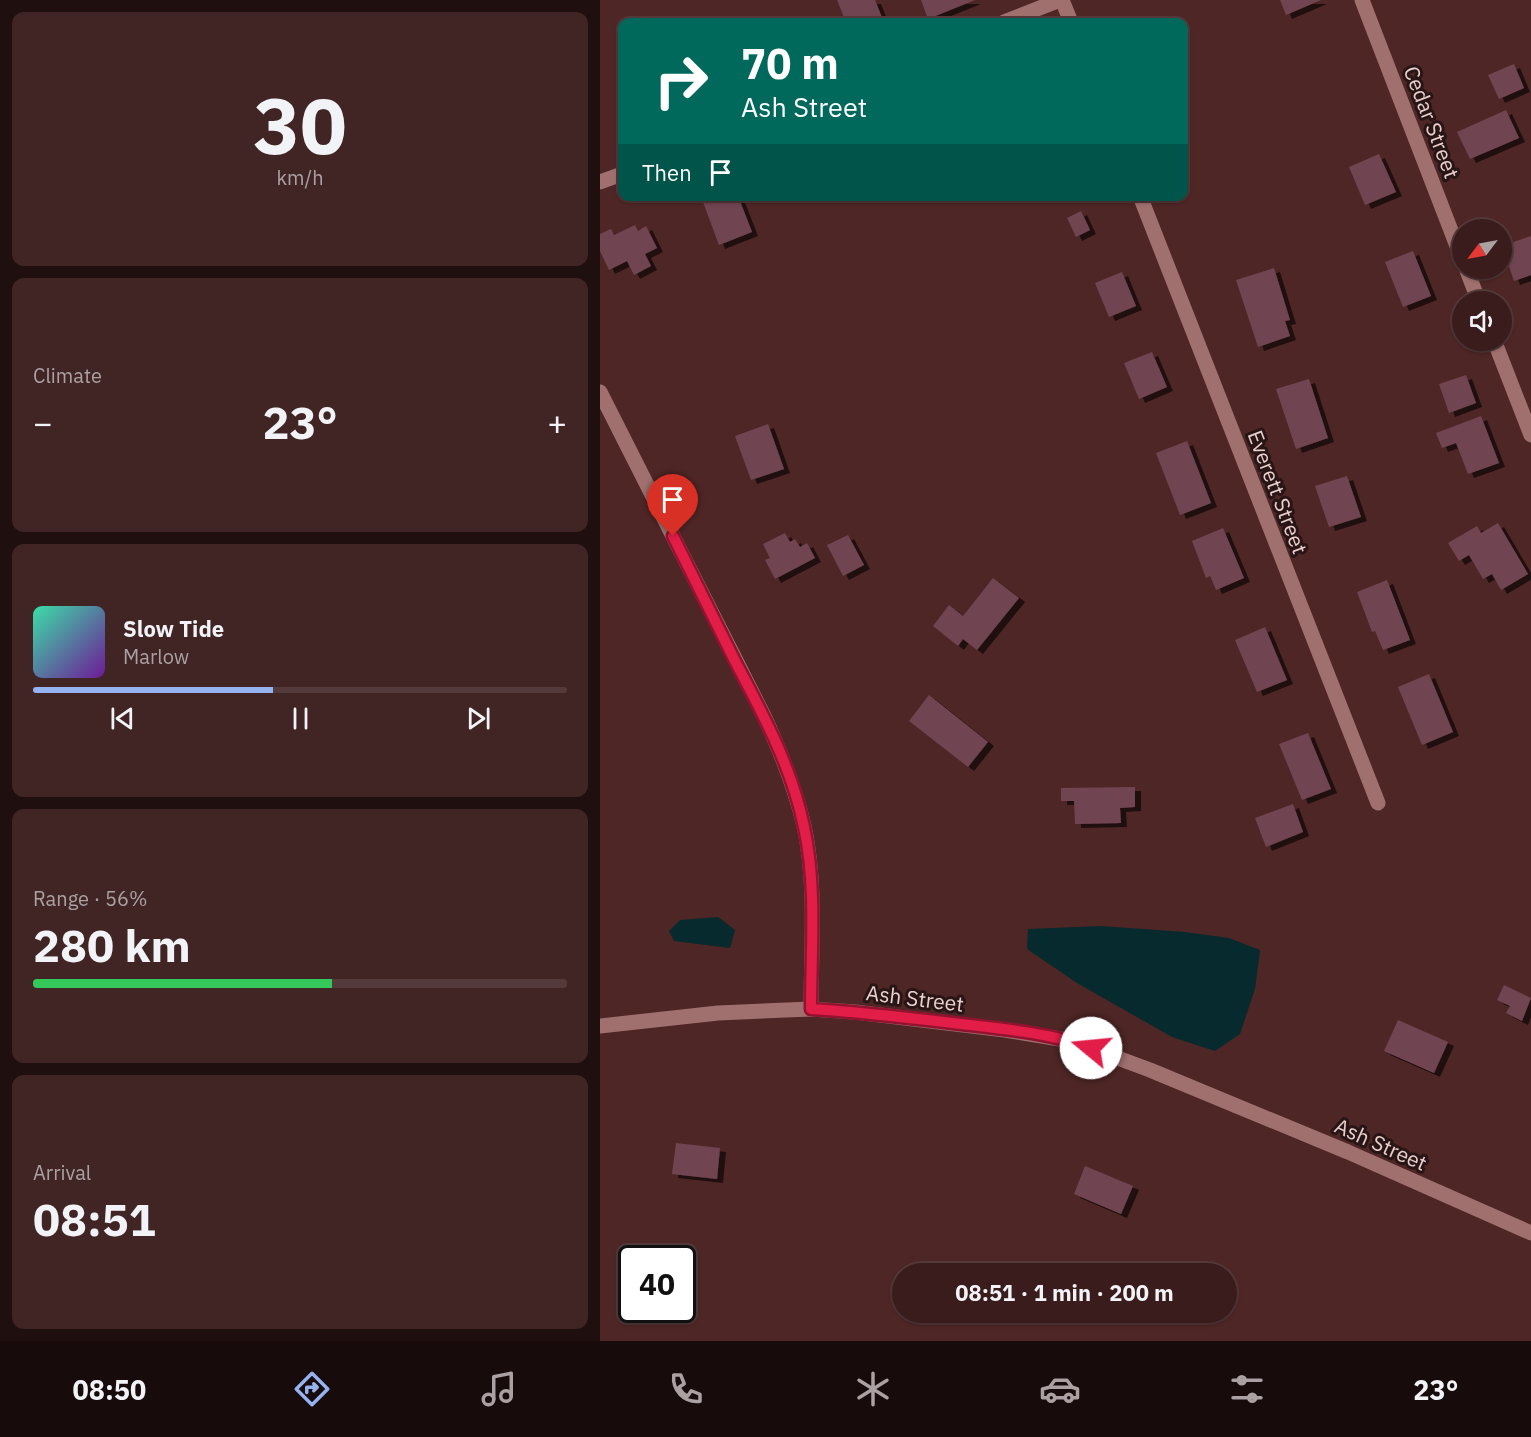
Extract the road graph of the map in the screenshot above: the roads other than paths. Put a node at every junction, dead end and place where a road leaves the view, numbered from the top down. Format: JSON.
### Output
{"nodes":[{"id":1,"x":1061,"y":0,"type":"edge"},
{"id":2,"x":1362,"y":0,"type":"edge"},
{"id":3,"x":1014,"y":18,"type":"edge"},
{"id":4,"x":1069,"y":18,"type":"edge"},
{"id":5,"x":618,"y":176,"type":"edge"},
{"id":6,"x":600,"y":183,"type":"edge"},
{"id":7,"x":1142,"y":201,"type":"edge"},
{"id":8,"x":1452,"y":233,"type":"edge"},
{"id":9,"x":1498,"y":351,"type":"edge"},
{"id":10,"x":600,"y":392,"type":"edge"},
{"id":11,"x":1531,"y":435,"type":"edge"},
{"id":12,"x":1378,"y":803,"type":"dead end"},
{"id":13,"x":811,"y":1009,"type":"junction"},
{"id":14,"x":600,"y":1026,"type":"edge"},
{"id":15,"x":1531,"y":1233,"type":"edge"}],
"edges":[{"from":1,"to":3,"type":"street"},
{"from":1,"to":4,"type":"street"},
{"from":2,"to":8,"type":"street","name":"Cedar Street"},
{"from":5,"to":6,"type":"street"},
{"from":7,"to":12,"type":"street","name":"Everett Street"},
{"from":9,"to":11,"type":"street"},
{"from":10,"to":13,"type":"street"},
{"from":13,"to":14,"type":"street","name":"Ash Street"},
{"from":13,"to":15,"type":"street","name":"Ash Street"}]}
